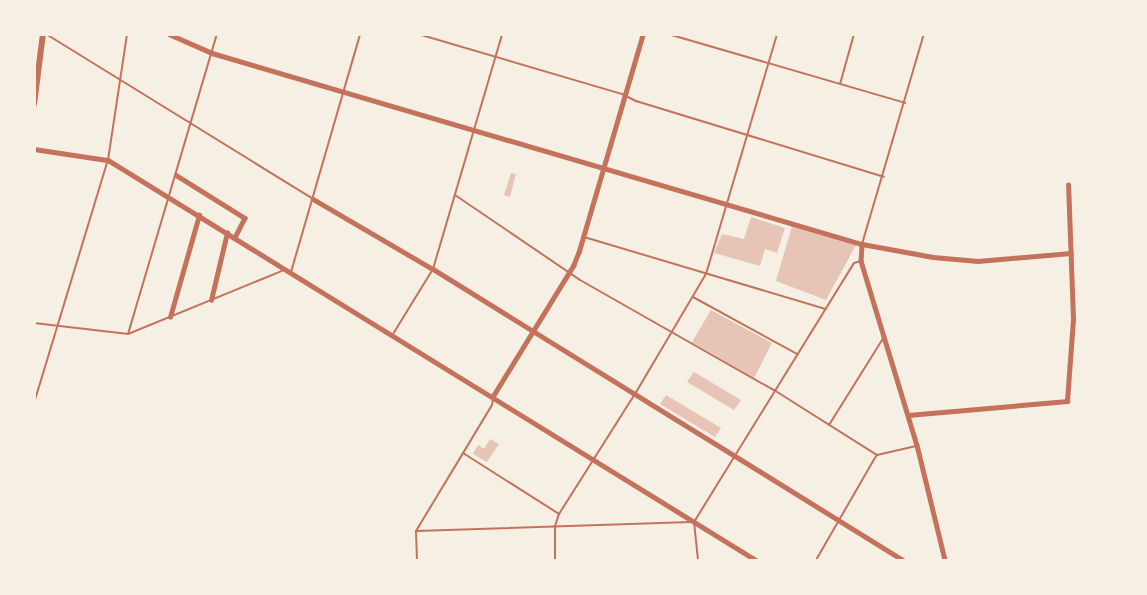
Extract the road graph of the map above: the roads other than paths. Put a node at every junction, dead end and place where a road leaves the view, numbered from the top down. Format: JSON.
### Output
{"nodes":[{"id":1,"x":45,"y":34,"type":"edge"},
{"id":2,"x":127,"y":34,"type":"edge"},
{"id":3,"x":169,"y":34,"type":"edge"},
{"id":4,"x":217,"y":34,"type":"edge"},
{"id":5,"x":360,"y":34,"type":"edge"},
{"id":6,"x":418,"y":34,"type":"edge"},
{"id":7,"x":502,"y":34,"type":"edge"},
{"id":8,"x":643,"y":34,"type":"edge"},
{"id":9,"x":668,"y":34,"type":"edge"},
{"id":10,"x":777,"y":34,"type":"edge"},
{"id":11,"x":854,"y":34,"type":"edge"},
{"id":12,"x":924,"y":34,"type":"edge"},
{"id":13,"x":212,"y":52,"type":"junction"},
{"id":14,"x":495,"y":57,"type":"junction"},
{"id":15,"x":768,"y":63,"type":"junction"},
{"id":16,"x":120,"y":80,"type":"junction"},
{"id":17,"x":840,"y":84,"type":"junction"},
{"id":18,"x":344,"y":90,"type":"junction"},
{"id":19,"x":625,"y":96,"type":"junction"},
{"id":20,"x":905,"y":103,"type":"junction"},
{"id":21,"x":34,"y":104,"type":"edge"},
{"id":22,"x":190,"y":123,"type":"junction"},
{"id":23,"x":474,"y":128,"type":"junction"},
{"id":24,"x":747,"y":136,"type":"junction"},
{"id":25,"x":34,"y":149,"type":"edge"},
{"id":26,"x":108,"y":160,"type":"junction"},
{"id":27,"x":604,"y":167,"type":"junction"},
{"id":28,"x":176,"y":175,"type":"junction"},
{"id":29,"x":884,"y":177,"type":"junction"},
{"id":30,"x":1068,"y":185,"type":"dead end"},
{"id":31,"x":455,"y":195,"type":"junction"},
{"id":32,"x":170,"y":197,"type":"junction"},
{"id":33,"x":313,"y":199,"type":"junction"},
{"id":34,"x":727,"y":204,"type":"junction"},
{"id":35,"x":199,"y":216,"type":"junction"},
{"id":36,"x":227,"y":233,"type":"junction"},
{"id":37,"x":584,"y":237,"type":"junction"},
{"id":38,"x":235,"y":238,"type":"junction"},
{"id":39,"x":862,"y":244,"type":"junction"},
{"id":40,"x":1071,"y":253,"type":"junction"},
{"id":41,"x":861,"y":261,"type":"junction"},
{"id":42,"x":433,"y":269,"type":"junction"},
{"id":43,"x":289,"y":271,"type":"junction"},
{"id":44,"x":570,"y":271,"type":"junction"},
{"id":45,"x":706,"y":274,"type":"junction"},
{"id":46,"x":693,"y":297,"type":"junction"},
{"id":47,"x":211,"y":300,"type":"junction"},
{"id":48,"x":825,"y":309,"type":"junction"},
{"id":49,"x":170,"y":317,"type":"junction"},
{"id":50,"x":34,"y":323,"type":"edge"},
{"id":51,"x":56,"y":326,"type":"junction"},
{"id":52,"x":533,"y":331,"type":"junction"},
{"id":53,"x":672,"y":331,"type":"junction"},
{"id":54,"x":128,"y":334,"type":"junction"},
{"id":55,"x":393,"y":334,"type":"junction"},
{"id":56,"x":884,"y":337,"type":"junction"},
{"id":57,"x":797,"y":354,"type":"junction"},
{"id":58,"x":774,"y":390,"type":"junction"},
{"id":59,"x":635,"y":394,"type":"junction"},
{"id":60,"x":493,"y":396,"type":"junction"},
{"id":61,"x":34,"y":403,"type":"edge"},
{"id":62,"x":908,"y":415,"type":"junction"},
{"id":63,"x":829,"y":425,"type":"junction"},
{"id":64,"x":917,"y":445,"type":"junction"},
{"id":65,"x":463,"y":453,"type":"junction"},
{"id":66,"x":734,"y":455,"type":"junction"},
{"id":67,"x":877,"y":455,"type":"junction"},
{"id":68,"x":594,"y":459,"type":"junction"},
{"id":69,"x":559,"y":513,"type":"junction"},
{"id":70,"x":840,"y":520,"type":"junction"},
{"id":71,"x":694,"y":522,"type":"junction"},
{"id":72,"x":555,"y":526,"type":"junction"},
{"id":73,"x":416,"y":531,"type":"junction"},
{"id":74,"x":417,"y":561,"type":"edge"},
{"id":75,"x":555,"y":561,"type":"edge"},
{"id":76,"x":698,"y":561,"type":"edge"},
{"id":77,"x":756,"y":561,"type":"edge"},
{"id":78,"x":816,"y":561,"type":"edge"},
{"id":79,"x":903,"y":561,"type":"edge"},
{"id":80,"x":945,"y":561,"type":"edge"}],
"edges":[{"from":1,"to":16,"type":"lane"},
{"from":1,"to":21,"type":"street"},
{"from":2,"to":16,"type":"lane"},
{"from":3,"to":13,"type":"street"},
{"from":4,"to":13,"type":"lane"},
{"from":5,"to":18,"type":"lane"},
{"from":6,"to":14,"type":"lane"},
{"from":7,"to":14,"type":"lane"},
{"from":8,"to":19,"type":"street"},
{"from":9,"to":15,"type":"lane"},
{"from":10,"to":15,"type":"lane"},
{"from":11,"to":17,"type":"lane"},
{"from":12,"to":20,"type":"lane"},
{"from":13,"to":18,"type":"street"},
{"from":13,"to":22,"type":"lane"},
{"from":14,"to":19,"type":"lane"},
{"from":14,"to":23,"type":"lane"},
{"from":15,"to":17,"type":"lane"},
{"from":15,"to":24,"type":"lane"},
{"from":16,"to":22,"type":"lane"},
{"from":16,"to":26,"type":"lane"},
{"from":17,"to":20,"type":"lane"},
{"from":18,"to":23,"type":"street"},
{"from":18,"to":33,"type":"lane"},
{"from":19,"to":24,"type":"lane"},
{"from":19,"to":27,"type":"street"},
{"from":20,"to":29,"type":"lane"},
{"from":22,"to":28,"type":"lane"},
{"from":22,"to":33,"type":"lane"},
{"from":23,"to":27,"type":"street"},
{"from":23,"to":31,"type":"lane"},
{"from":24,"to":29,"type":"lane"},
{"from":24,"to":34,"type":"lane"},
{"from":25,"to":26,"type":"street"},
{"from":26,"to":32,"type":"street"},
{"from":26,"to":51,"type":"lane"},
{"from":27,"to":34,"type":"street"},
{"from":27,"to":37,"type":"street"},
{"from":28,"to":32,"type":"lane"},
{"from":28,"to":38,"type":"street"},
{"from":29,"to":39,"type":"lane"},
{"from":30,"to":40,"type":"street"},
{"from":31,"to":42,"type":"lane"},
{"from":31,"to":44,"type":"lane"},
{"from":32,"to":35,"type":"street"},
{"from":32,"to":54,"type":"lane"},
{"from":33,"to":42,"type":"street"},
{"from":33,"to":43,"type":"lane"},
{"from":34,"to":39,"type":"street"},
{"from":34,"to":45,"type":"lane"},
{"from":35,"to":36,"type":"street"},
{"from":35,"to":49,"type":"street"},
{"from":36,"to":38,"type":"street"},
{"from":36,"to":47,"type":"street"},
{"from":37,"to":44,"type":"street"},
{"from":37,"to":45,"type":"lane"},
{"from":38,"to":43,"type":"street"},
{"from":39,"to":40,"type":"street"},
{"from":39,"to":41,"type":"street"},
{"from":40,"to":62,"type":"street"},
{"from":41,"to":48,"type":"lane"},
{"from":41,"to":56,"type":"street"},
{"from":42,"to":52,"type":"street"},
{"from":42,"to":55,"type":"lane"},
{"from":43,"to":47,"type":"lane"},
{"from":43,"to":55,"type":"street"},
{"from":44,"to":52,"type":"street"},
{"from":44,"to":53,"type":"lane"},
{"from":45,"to":46,"type":"lane"},
{"from":45,"to":48,"type":"lane"},
{"from":46,"to":53,"type":"lane"},
{"from":46,"to":57,"type":"lane"},
{"from":47,"to":49,"type":"lane"},
{"from":48,"to":57,"type":"lane"},
{"from":49,"to":54,"type":"lane"},
{"from":50,"to":51,"type":"lane"},
{"from":51,"to":54,"type":"lane"},
{"from":51,"to":61,"type":"lane"},
{"from":52,"to":59,"type":"street"},
{"from":52,"to":60,"type":"street"},
{"from":53,"to":58,"type":"lane"},
{"from":53,"to":59,"type":"lane"},
{"from":55,"to":60,"type":"street"},
{"from":56,"to":62,"type":"street"},
{"from":56,"to":63,"type":"lane"},
{"from":57,"to":58,"type":"lane"},
{"from":58,"to":63,"type":"lane"},
{"from":58,"to":66,"type":"lane"},
{"from":59,"to":66,"type":"street"},
{"from":59,"to":68,"type":"lane"},
{"from":60,"to":65,"type":"lane"},
{"from":60,"to":68,"type":"street"},
{"from":62,"to":64,"type":"street"},
{"from":63,"to":67,"type":"lane"},
{"from":64,"to":67,"type":"lane"},
{"from":64,"to":80,"type":"street"},
{"from":65,"to":69,"type":"lane"},
{"from":65,"to":73,"type":"lane"},
{"from":66,"to":70,"type":"street"},
{"from":66,"to":71,"type":"lane"},
{"from":67,"to":70,"type":"lane"},
{"from":68,"to":69,"type":"lane"},
{"from":68,"to":71,"type":"street"},
{"from":69,"to":72,"type":"lane"},
{"from":70,"to":78,"type":"lane"},
{"from":70,"to":79,"type":"street"},
{"from":71,"to":72,"type":"lane"},
{"from":71,"to":76,"type":"lane"},
{"from":71,"to":77,"type":"street"},
{"from":72,"to":73,"type":"lane"},
{"from":72,"to":75,"type":"lane"},
{"from":73,"to":74,"type":"lane"}]}
